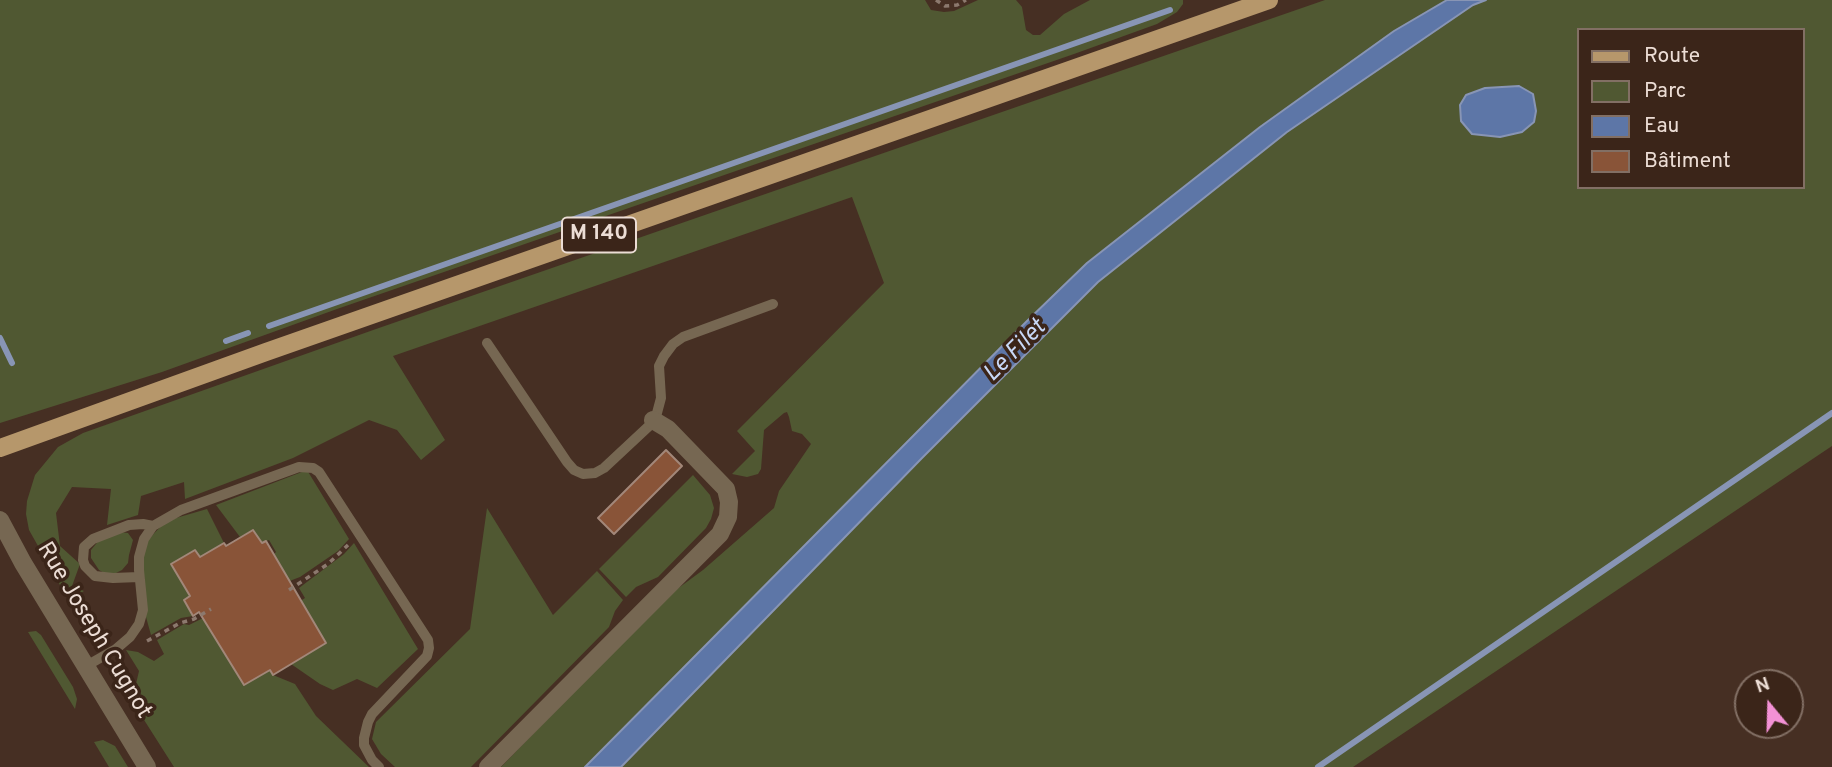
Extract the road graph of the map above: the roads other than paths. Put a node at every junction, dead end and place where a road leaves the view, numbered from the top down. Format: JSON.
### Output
{"nodes":[{"id":1,"x":1269,"y":0,"type":"edge"},
{"id":2,"x":773,"y":304,"type":"dead end"},
{"id":3,"x":487,"y":343,"type":"dead end"},
{"id":4,"x":653,"y":420,"type":"junction"},
{"id":5,"x":0,"y":448,"type":"edge"},
{"id":6,"x":0,"y":520,"type":"edge"},
{"id":7,"x":153,"y":526,"type":"junction"},
{"id":8,"x":139,"y":577,"type":"junction"},
{"id":9,"x":86,"y":666,"type":"junction"},
{"id":10,"x":147,"y":767,"type":"edge"},
{"id":11,"x":379,"y":767,"type":"edge"},
{"id":12,"x":488,"y":767,"type":"edge"}],
"edges":[{"from":1,"to":5,"type":"main road","number":"M 140"},
{"from":2,"to":4,"type":"lane"},
{"from":3,"to":4,"type":"lane"},
{"from":4,"to":12,"type":"street"},
{"from":6,"to":9,"type":"street","name":"Rue Joseph Cugnot"},
{"from":7,"to":8,"type":"lane"},
{"from":7,"to":8,"type":"lane"},
{"from":7,"to":11,"type":"lane"},
{"from":8,"to":9,"type":"lane"},
{"from":9,"to":10,"type":"street","name":"Rue Joseph Cugnot"}]}
